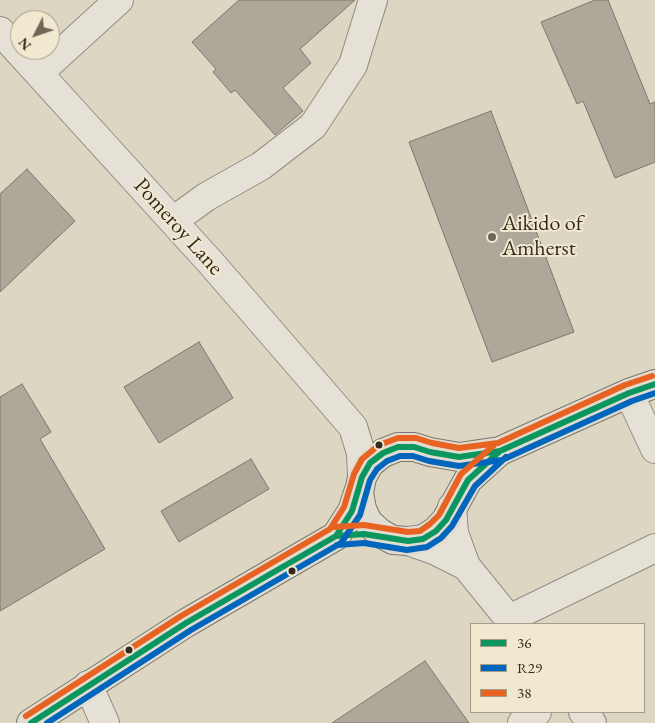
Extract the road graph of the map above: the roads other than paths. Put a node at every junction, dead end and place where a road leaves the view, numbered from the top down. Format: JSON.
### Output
{"nodes":[{"id":1,"x":119,"y":0,"type":"edge"},
{"id":2,"x":373,"y":0,"type":"edge"},
{"id":3,"x":0,"y":31,"type":"edge"},
{"id":4,"x":39,"y":73,"type":"junction"},
{"id":5,"x":173,"y":221,"type":"junction"},
{"id":6,"x":655,"y":384,"type":"edge"},
{"id":7,"x":629,"y":392,"type":"junction"},
{"id":8,"x":353,"y":427,"type":"junction"},
{"id":9,"x":655,"y":449,"type":"edge"},
{"id":10,"x":419,"y":450,"type":"junction"},
{"id":11,"x":500,"y":451,"type":"junction"},
{"id":12,"x":361,"y":482,"type":"junction"},
{"id":13,"x":452,"y":507,"type":"junction"},
{"id":14,"x":336,"y":536,"type":"junction"},
{"id":15,"x":398,"y":539,"type":"junction"},
{"id":16,"x":655,"y":548,"type":"edge"},
{"id":17,"x":466,"y":566,"type":"junction"},
{"id":18,"x":511,"y":621,"type":"edge"},
{"id":19,"x":88,"y":685,"type":"junction"},
{"id":20,"x":535,"y":713,"type":"edge"},
{"id":21,"x":584,"y":713,"type":"edge"},
{"id":22,"x":30,"y":723,"type":"edge"},
{"id":23,"x":105,"y":723,"type":"edge"},
{"id":24,"x":522,"y":723,"type":"edge"},
{"id":25,"x":592,"y":723,"type":"edge"}],
"edges":[{"from":1,"to":4,"type":"street"},
{"from":2,"to":5,"type":"street"},
{"from":3,"to":4,"type":"street","name":"Pomeroy Lane"},
{"from":4,"to":5,"type":"street","name":"Pomeroy Lane"},
{"from":5,"to":8,"type":"street","name":"Pomeroy Lane"},
{"from":6,"to":7,"type":"main road"},
{"from":7,"to":9,"type":"street"},
{"from":7,"to":11,"type":"main road"},
{"from":8,"to":10,"type":"street","name":"Pomeroy Lane"},
{"from":8,"to":12,"type":"street","name":"Pomeroy Lane"},
{"from":10,"to":11,"type":"main road"},
{"from":10,"to":12,"type":"main road"},
{"from":10,"to":13,"type":"main road"},
{"from":11,"to":13,"type":"main road"},
{"from":12,"to":14,"type":"main road"},
{"from":12,"to":15,"type":"main road"},
{"from":13,"to":15,"type":"main road"},
{"from":13,"to":17,"type":"street"},
{"from":14,"to":15,"type":"main road"},
{"from":14,"to":19,"type":"main road"},
{"from":15,"to":17,"type":"street"},
{"from":16,"to":18,"type":"street"},
{"from":17,"to":18,"type":"street"},
{"from":19,"to":22,"type":"main road"},
{"from":19,"to":23,"type":"street"},
{"from":20,"to":24,"type":"street"},
{"from":21,"to":25,"type":"street"}]}
